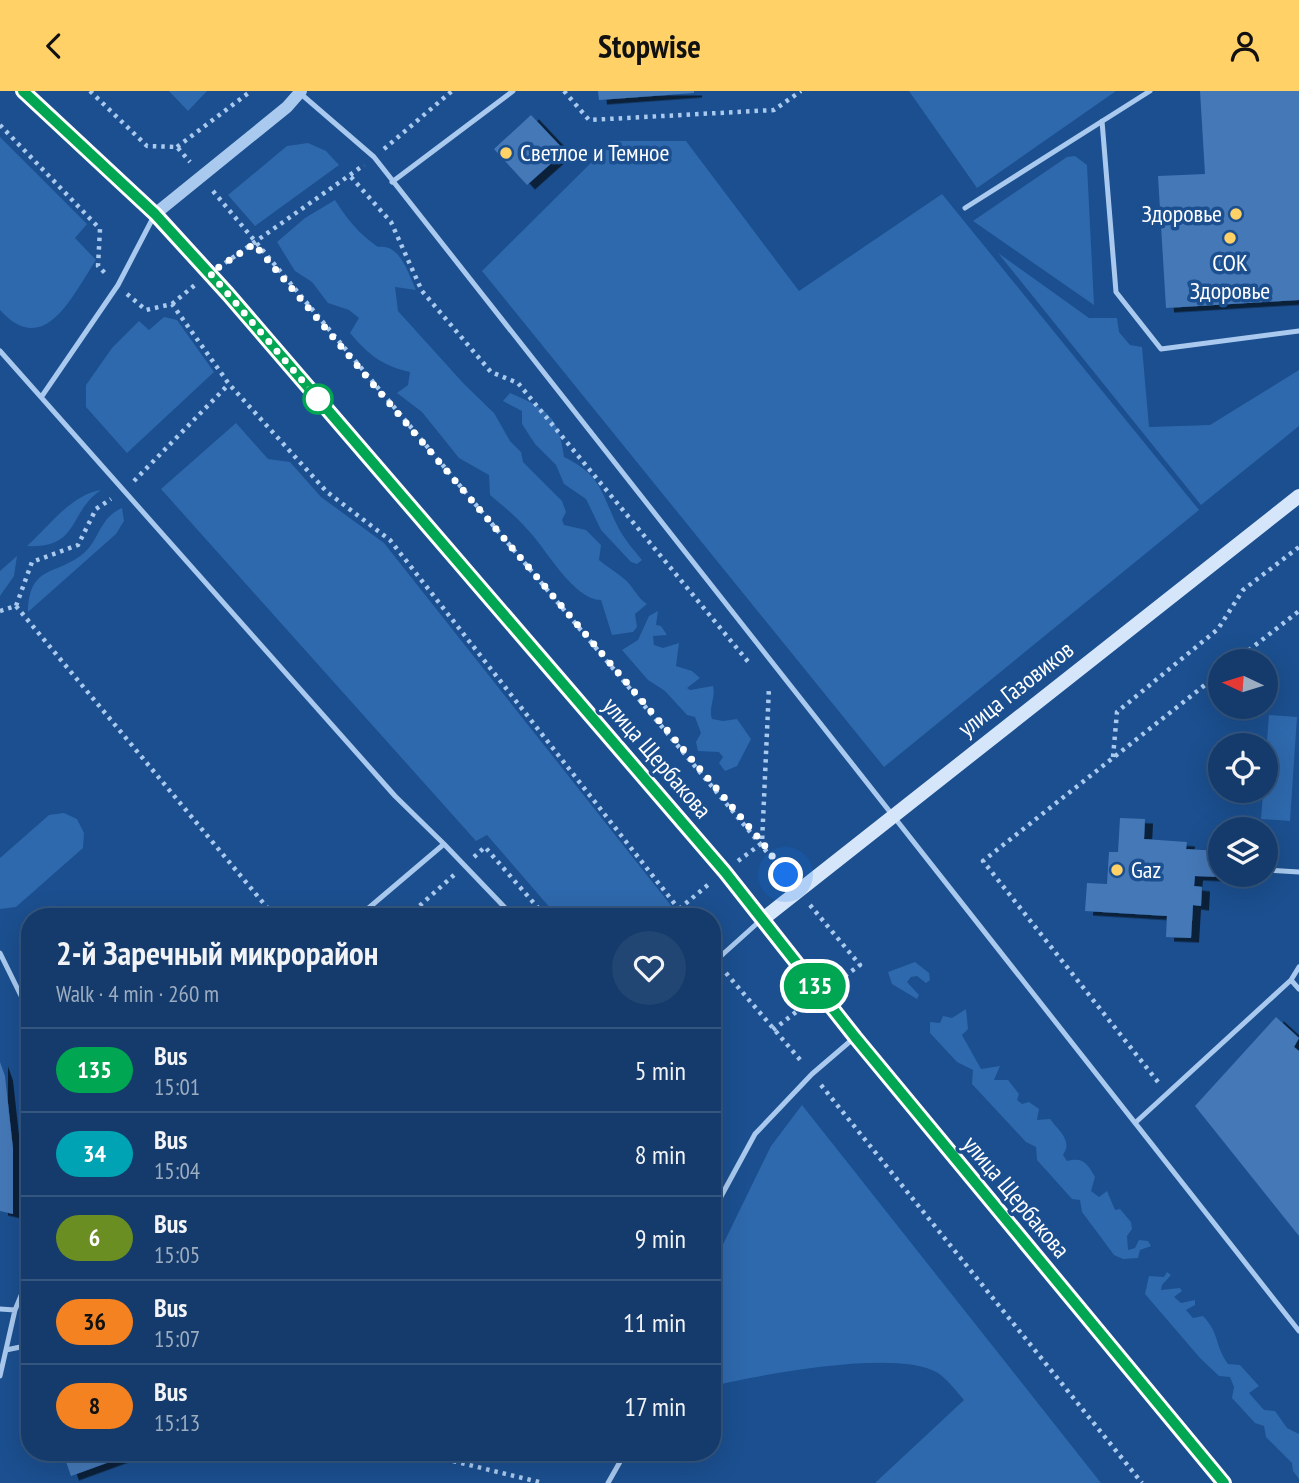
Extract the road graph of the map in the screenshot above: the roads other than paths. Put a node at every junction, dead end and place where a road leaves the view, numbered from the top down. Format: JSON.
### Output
{"nodes":[{"id":1,"x":23,"y":91,"type":"edge"},
{"id":2,"x":513,"y":91,"type":"edge"},
{"id":3,"x":1150,"y":91,"type":"edge"},
{"id":4,"x":301,"y":92,"type":"edge"},
{"id":5,"x":1102,"y":121,"type":"junction"},
{"id":6,"x":392,"y":182,"type":"junction"},
{"id":7,"x":965,"y":208,"type":"dead end"},
{"id":8,"x":155,"y":214,"type":"junction"},
{"id":9,"x":1299,"y":331,"type":"edge"},
{"id":10,"x":0,"y":351,"type":"edge"},
{"id":11,"x":42,"y":396,"type":"junction"},
{"id":12,"x":1299,"y":496,"type":"edge"},
{"id":13,"x":893,"y":815,"type":"junction"},
{"id":14,"x":444,"y":844,"type":"junction"},
{"id":15,"x":1278,"y":871,"type":"edge"},
{"id":16,"x":1299,"y":872,"type":"edge"},
{"id":17,"x":369,"y":908,"type":"edge"},
{"id":18,"x":505,"y":908,"type":"edge"},
{"id":19,"x":763,"y":919,"type":"junction"},
{"id":20,"x":0,"y":953,"type":"edge"},
{"id":21,"x":721,"y":956,"type":"edge"},
{"id":22,"x":1299,"y":967,"type":"edge"},
{"id":23,"x":1291,"y":980,"type":"junction"},
{"id":24,"x":1299,"y":989,"type":"edge"},
{"id":25,"x":21,"y":996,"type":"edge"},
{"id":26,"x":855,"y":1037,"type":"junction"},
{"id":27,"x":1135,"y":1123,"type":"junction"},
{"id":28,"x":721,"y":1196,"type":"edge"},
{"id":29,"x":21,"y":1296,"type":"edge"},
{"id":30,"x":0,"y":1309,"type":"edge"},
{"id":31,"x":15,"y":1310,"type":"junction"},
{"id":32,"x":1299,"y":1331,"type":"edge"},
{"id":33,"x":21,"y":1347,"type":"edge"},
{"id":34,"x":6,"y":1350,"type":"junction"},
{"id":35,"x":0,"y":1376,"type":"edge"},
{"id":36,"x":620,"y":1461,"type":"edge"},
{"id":37,"x":608,"y":1483,"type":"edge"},
{"id":38,"x":1224,"y":1483,"type":"edge"}],
"edges":[{"from":1,"to":8,"type":"main road","name":"улица Щербакова"},
{"from":2,"to":6,"type":"lane"},
{"from":3,"to":5,"type":"lane"},
{"from":4,"to":6,"type":"lane"},
{"from":4,"to":8,"type":"street"},
{"from":5,"to":7,"type":"lane"},
{"from":5,"to":9,"type":"lane"},
{"from":6,"to":13,"type":"lane"},
{"from":8,"to":11,"type":"lane"},
{"from":8,"to":19,"type":"main road","name":"улица Щербакова"},
{"from":10,"to":11,"type":"lane"},
{"from":11,"to":14,"type":"lane"},
{"from":12,"to":13,"type":"main road","name":"улица Газовиков"},
{"from":13,"to":19,"type":"main road","name":"улица Газовиков"},
{"from":13,"to":27,"type":"lane"},
{"from":14,"to":17,"type":"lane"},
{"from":14,"to":18,"type":"lane"},
{"from":15,"to":16,"type":"lane"},
{"from":19,"to":21,"type":"lane"},
{"from":19,"to":26,"type":"main road","name":"улица Щербакова"},
{"from":20,"to":25,"type":"lane"},
{"from":22,"to":23,"type":"lane"},
{"from":23,"to":24,"type":"lane"},
{"from":23,"to":27,"type":"lane"},
{"from":26,"to":28,"type":"lane"},
{"from":26,"to":38,"type":"main road","name":"улица Щербакова"},
{"from":27,"to":32,"type":"lane"},
{"from":29,"to":31,"type":"lane"},
{"from":30,"to":31,"type":"lane"},
{"from":31,"to":34,"type":"lane"},
{"from":33,"to":34,"type":"lane"},
{"from":34,"to":35,"type":"lane"},
{"from":36,"to":37,"type":"lane"}]}
